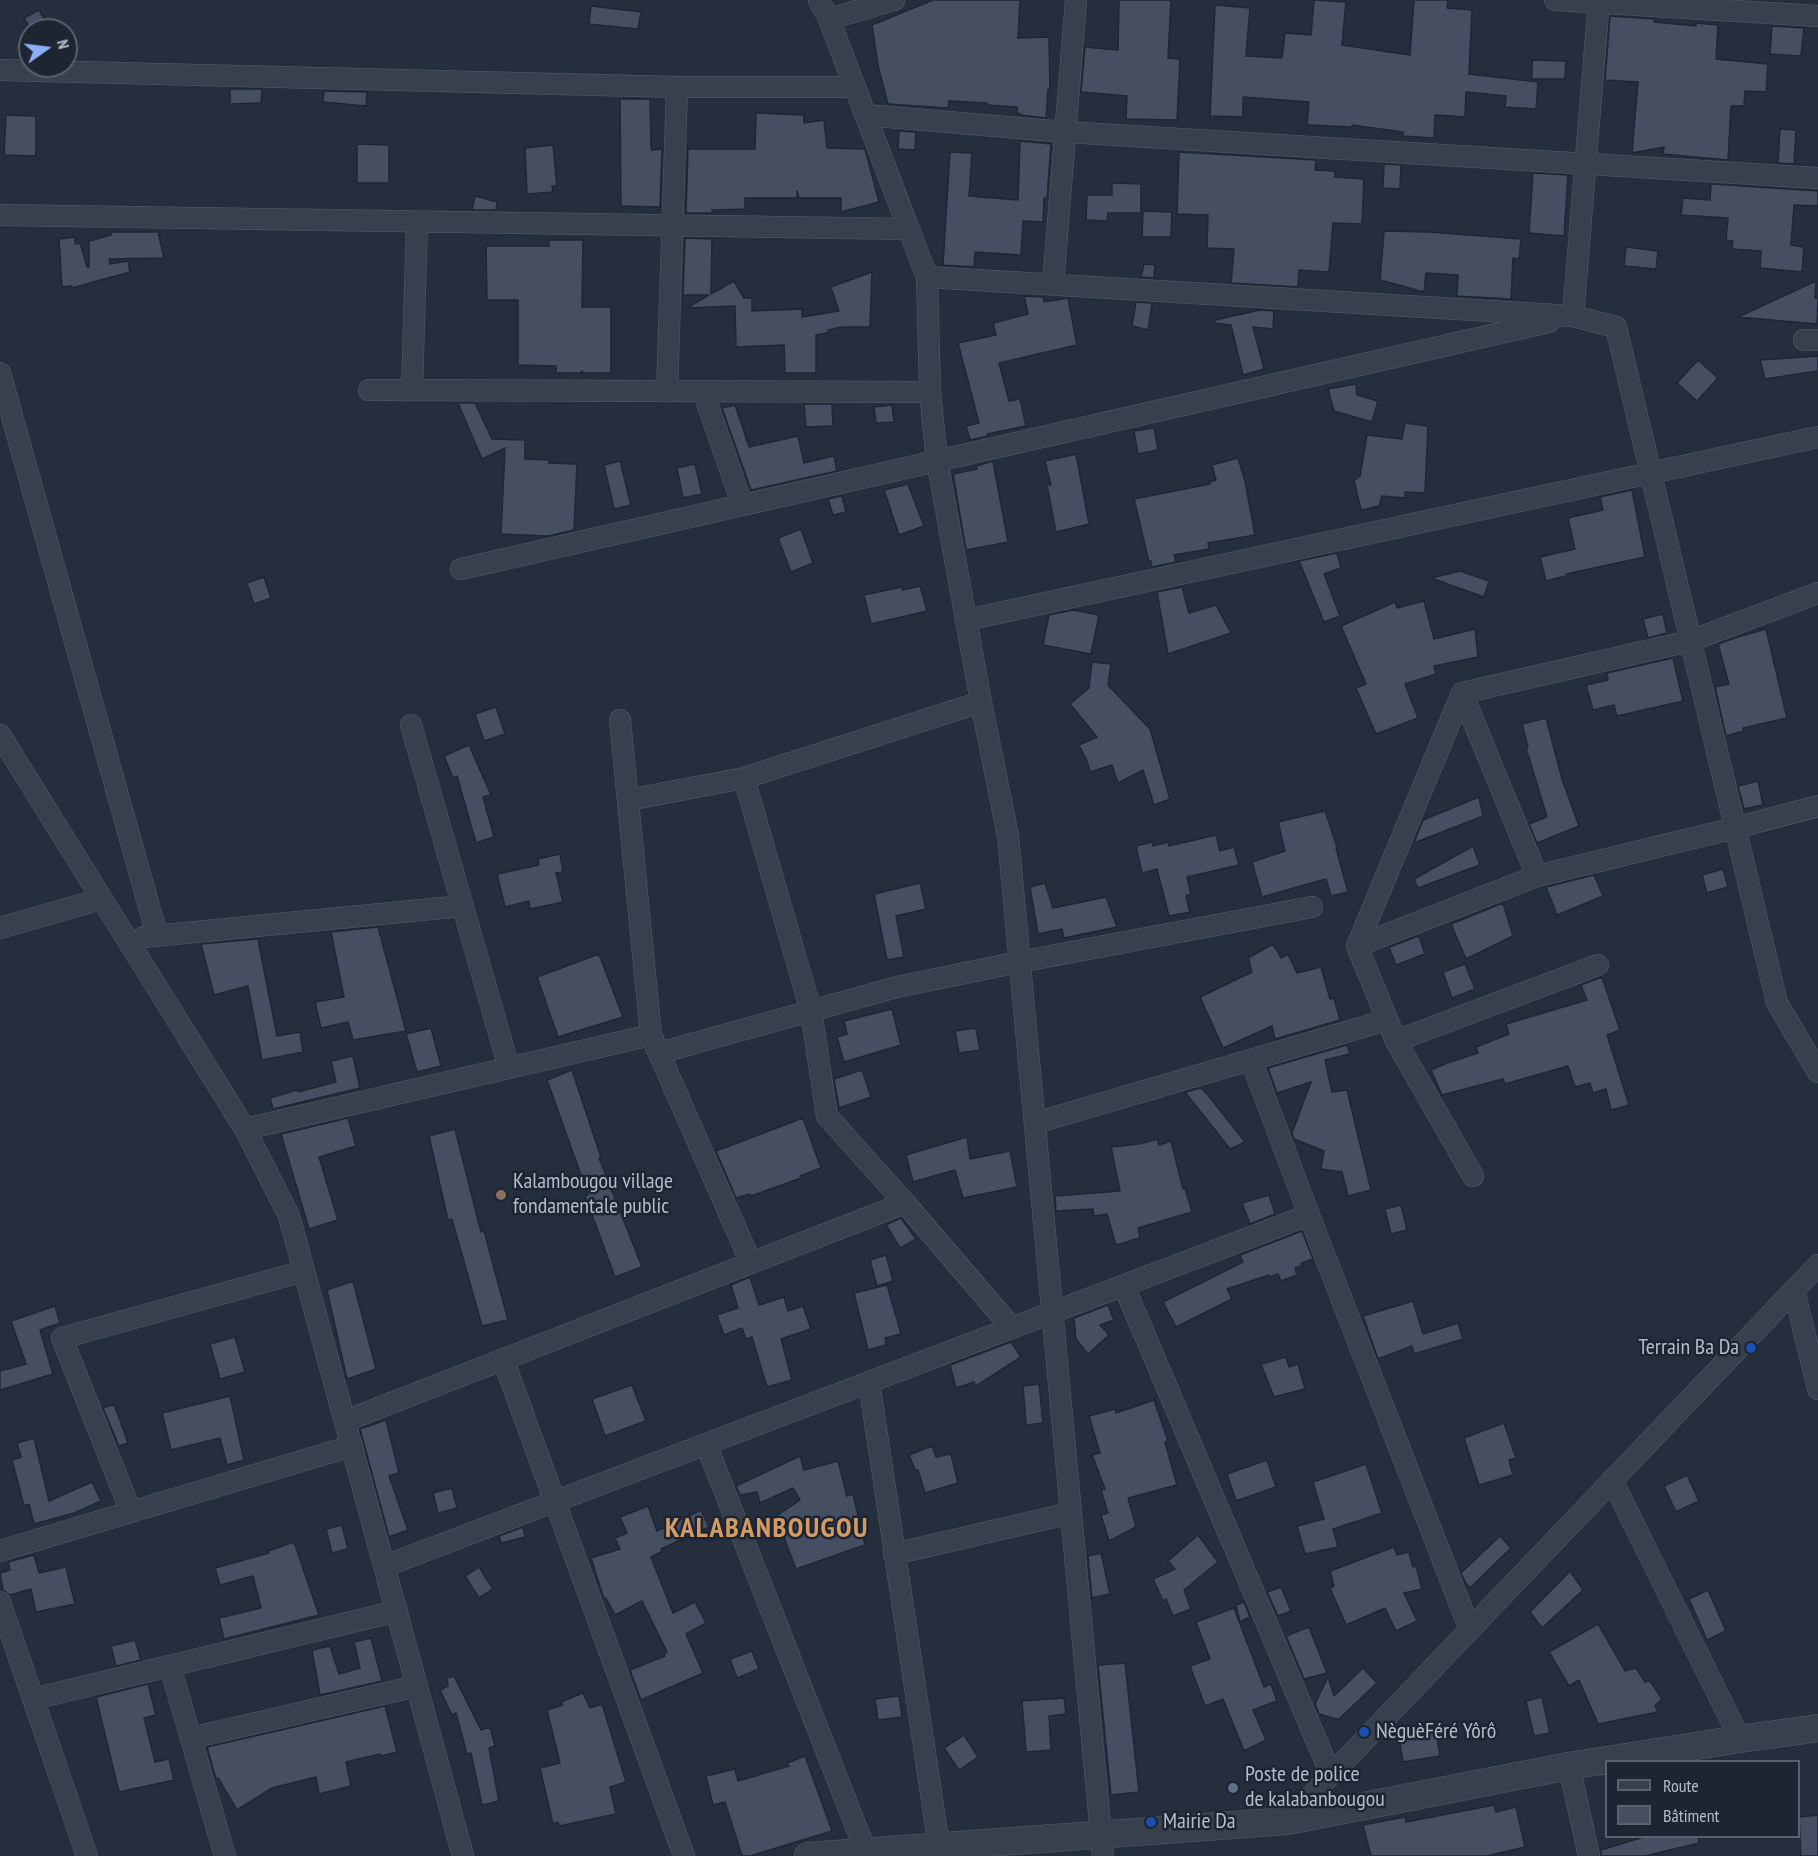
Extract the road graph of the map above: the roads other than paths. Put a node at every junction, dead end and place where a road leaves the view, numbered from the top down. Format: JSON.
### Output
{"nodes":[{"id":1,"x":819,"y":0,"type":"edge"},
{"id":2,"x":894,"y":0,"type":"edge"},
{"id":3,"x":1076,"y":0,"type":"edge"},
{"id":4,"x":1555,"y":0,"type":"edge"},
{"id":5,"x":1599,"y":1,"type":"edge"},
{"id":6,"x":1818,"y":16,"type":"edge"},
{"id":7,"x":829,"y":20,"type":"junction"},
{"id":8,"x":0,"y":70,"type":"edge"},
{"id":9,"x":677,"y":87,"type":"junction"},
{"id":10,"x":855,"y":87,"type":"junction"},
{"id":11,"x":866,"y":115,"type":"junction"},
{"id":12,"x":1066,"y":132,"type":"junction"},
{"id":13,"x":1586,"y":164,"type":"junction"},
{"id":14,"x":1818,"y":178,"type":"edge"},
{"id":15,"x":0,"y":215,"type":"edge"},
{"id":16,"x":417,"y":222,"type":"junction"},
{"id":17,"x":672,"y":226,"type":"junction"},
{"id":18,"x":909,"y":229,"type":"junction"},
{"id":19,"x":927,"y":277,"type":"junction"},
{"id":20,"x":1053,"y":284,"type":"junction"},
{"id":21,"x":1574,"y":316,"type":"junction"},
{"id":22,"x":0,"y":373,"type":"edge"},
{"id":23,"x":369,"y":390,"type":"dead end"},
{"id":24,"x":412,"y":390,"type":"junction"},
{"id":25,"x":667,"y":391,"type":"junction"},
{"id":26,"x":703,"y":391,"type":"junction"},
{"id":27,"x":930,"y":392,"type":"junction"},
{"id":28,"x":1818,"y":437,"type":"edge"},
{"id":29,"x":938,"y":460,"type":"junction"},
{"id":30,"x":1650,"y":473,"type":"junction"},
{"id":31,"x":742,"y":504,"type":"junction"},
{"id":32,"x":461,"y":569,"type":"dead end"},
{"id":33,"x":1818,"y":593,"type":"edge"},
{"id":34,"x":966,"y":620,"type":"junction"},
{"id":35,"x":1690,"y":641,"type":"junction"},
{"id":36,"x":1462,"y":693,"type":"junction"},
{"id":37,"x":981,"y":702,"type":"junction"},
{"id":38,"x":620,"y":720,"type":"dead end"},
{"id":39,"x":411,"y":725,"type":"dead end"},
{"id":40,"x":0,"y":735,"type":"edge"},
{"id":41,"x":744,"y":778,"type":"junction"},
{"id":42,"x":628,"y":800,"type":"junction"},
{"id":43,"x":1818,"y":806,"type":"edge"},
{"id":44,"x":1735,"y":828,"type":"junction"},
{"id":45,"x":1537,"y":876,"type":"junction"},
{"id":46,"x":101,"y":899,"type":"junction"},
{"id":47,"x":463,"y":906,"type":"junction"},
{"id":48,"x":1312,"y":907,"type":"dead end"},
{"id":49,"x":0,"y":928,"type":"edge"},
{"id":50,"x":157,"y":935,"type":"junction"},
{"id":51,"x":126,"y":938,"type":"junction"},
{"id":52,"x":1357,"y":946,"type":"junction"},
{"id":53,"x":1019,"y":962,"type":"junction"},
{"id":54,"x":1598,"y":964,"type":"dead end"},
{"id":55,"x":811,"y":1011,"type":"junction"},
{"id":56,"x":1387,"y":1020,"type":"junction"},
{"id":57,"x":1396,"y":1041,"type":"junction"},
{"id":58,"x":655,"y":1044,"type":"junction"},
{"id":59,"x":1251,"y":1060,"type":"junction"},
{"id":60,"x":509,"y":1068,"type":"junction"},
{"id":61,"x":1818,"y":1072,"type":"edge"},
{"id":62,"x":1035,"y":1123,"type":"junction"},
{"id":63,"x":245,"y":1129,"type":"junction"},
{"id":64,"x":1473,"y":1176,"type":"dead end"},
{"id":65,"x":905,"y":1203,"type":"junction"},
{"id":66,"x":1309,"y":1215,"type":"junction"},
{"id":67,"x":751,"y":1263,"type":"junction"},
{"id":68,"x":1818,"y":1265,"type":"edge"},
{"id":69,"x":304,"y":1271,"type":"junction"},
{"id":70,"x":1124,"y":1286,"type":"junction"},
{"id":71,"x":1794,"y":1290,"type":"junction"},
{"id":72,"x":1052,"y":1314,"type":"junction"},
{"id":73,"x":1012,"y":1328,"type":"junction"},
{"id":74,"x":503,"y":1359,"type":"junction"},
{"id":75,"x":869,"y":1382,"type":"junction"},
{"id":76,"x":1818,"y":1389,"type":"edge"},
{"id":77,"x":345,"y":1421,"type":"junction"},
{"id":78,"x":706,"y":1444,"type":"junction"},
{"id":79,"x":352,"y":1446,"type":"junction"},
{"id":80,"x":1612,"y":1480,"type":"junction"},
{"id":81,"x":555,"y":1502,"type":"junction"},
{"id":82,"x":131,"y":1512,"type":"junction"},
{"id":83,"x":1071,"y":1513,"type":"junction"},
{"id":84,"x":0,"y":1551,"type":"edge"},
{"id":85,"x":894,"y":1554,"type":"junction"},
{"id":86,"x":385,"y":1566,"type":"junction"},
{"id":87,"x":0,"y":1602,"type":"edge"},
{"id":88,"x":397,"y":1611,"type":"junction"},
{"id":89,"x":1470,"y":1630,"type":"junction"},
{"id":90,"x":170,"y":1666,"type":"junction"},
{"id":91,"x":417,"y":1686,"type":"junction"},
{"id":92,"x":33,"y":1699,"type":"junction"},
{"id":93,"x":1818,"y":1728,"type":"edge"},
{"id":94,"x":190,"y":1738,"type":"junction"},
{"id":95,"x":1740,"y":1739,"type":"junction"},
{"id":96,"x":1605,"y":1760,"type":"edge"},
{"id":97,"x":1607,"y":1760,"type":"edge"},
{"id":98,"x":1569,"y":1766,"type":"junction"},
{"id":99,"x":1331,"y":1775,"type":"junction"},
{"id":100,"x":1287,"y":1821,"type":"junction"},
{"id":101,"x":1102,"y":1845,"type":"edge"},
{"id":102,"x":939,"y":1846,"type":"junction"},
{"id":103,"x":849,"y":1854,"type":"edge"},
{"id":104,"x":87,"y":1856,"type":"edge"},
{"id":105,"x":225,"y":1856,"type":"edge"},
{"id":106,"x":463,"y":1856,"type":"edge"},
{"id":107,"x":684,"y":1856,"type":"edge"},
{"id":108,"x":808,"y":1856,"type":"edge"},
{"id":109,"x":1589,"y":1856,"type":"edge"}],
"edges":[{"from":1,"to":7,"type":"street"},
{"from":2,"to":7,"type":"street"},
{"from":3,"to":12,"type":"street"},
{"from":4,"to":5,"type":"street"},
{"from":5,"to":6,"type":"street"},
{"from":5,"to":13,"type":"street"},
{"from":7,"to":10,"type":"street"},
{"from":8,"to":9,"type":"street"},
{"from":9,"to":10,"type":"street"},
{"from":9,"to":17,"type":"street"},
{"from":10,"to":11,"type":"street"},
{"from":11,"to":12,"type":"street"},
{"from":11,"to":18,"type":"street"},
{"from":12,"to":13,"type":"street"},
{"from":12,"to":20,"type":"street"},
{"from":13,"to":14,"type":"street"},
{"from":13,"to":21,"type":"street"},
{"from":15,"to":16,"type":"street"},
{"from":16,"to":17,"type":"street"},
{"from":16,"to":24,"type":"street"},
{"from":17,"to":18,"type":"street"},
{"from":17,"to":25,"type":"street"},
{"from":18,"to":19,"type":"street"},
{"from":19,"to":20,"type":"street"},
{"from":19,"to":27,"type":"street"},
{"from":20,"to":21,"type":"street"},
{"from":21,"to":29,"type":"street"},
{"from":21,"to":30,"type":"street"},
{"from":22,"to":50,"type":"street"},
{"from":23,"to":24,"type":"street"},
{"from":24,"to":25,"type":"street"},
{"from":25,"to":26,"type":"street"},
{"from":26,"to":27,"type":"street"},
{"from":26,"to":31,"type":"street"},
{"from":27,"to":29,"type":"street"},
{"from":28,"to":30,"type":"street"},
{"from":29,"to":31,"type":"street"},
{"from":29,"to":34,"type":"street"},
{"from":30,"to":34,"type":"street"},
{"from":30,"to":35,"type":"street"},
{"from":31,"to":32,"type":"street"},
{"from":33,"to":35,"type":"street"},
{"from":34,"to":37,"type":"street"},
{"from":35,"to":36,"type":"street"},
{"from":35,"to":44,"type":"street"},
{"from":36,"to":45,"type":"street"},
{"from":36,"to":52,"type":"street"},
{"from":37,"to":41,"type":"street"},
{"from":37,"to":53,"type":"street"},
{"from":38,"to":42,"type":"street"},
{"from":39,"to":47,"type":"street"},
{"from":40,"to":46,"type":"street"},
{"from":41,"to":42,"type":"street"},
{"from":41,"to":55,"type":"street"},
{"from":42,"to":58,"type":"street"},
{"from":43,"to":44,"type":"street"},
{"from":44,"to":45,"type":"street"},
{"from":44,"to":61,"type":"street"},
{"from":45,"to":52,"type":"street"},
{"from":46,"to":49,"type":"street"},
{"from":46,"to":51,"type":"street"},
{"from":47,"to":50,"type":"street"},
{"from":47,"to":60,"type":"street"},
{"from":48,"to":53,"type":"street"},
{"from":50,"to":51,"type":"street"},
{"from":51,"to":63,"type":"street"},
{"from":52,"to":56,"type":"street"},
{"from":53,"to":55,"type":"street"},
{"from":53,"to":62,"type":"street"},
{"from":54,"to":57,"type":"street"},
{"from":55,"to":58,"type":"street"},
{"from":55,"to":65,"type":"street"},
{"from":56,"to":57,"type":"street"},
{"from":56,"to":59,"type":"street"},
{"from":57,"to":64,"type":"street"},
{"from":58,"to":60,"type":"street"},
{"from":58,"to":67,"type":"street"},
{"from":59,"to":62,"type":"street"},
{"from":59,"to":66,"type":"street"},
{"from":60,"to":63,"type":"street"},
{"from":62,"to":72,"type":"street"},
{"from":63,"to":69,"type":"street"},
{"from":65,"to":67,"type":"street"},
{"from":65,"to":73,"type":"street"},
{"from":66,"to":70,"type":"street"},
{"from":66,"to":89,"type":"street"},
{"from":67,"to":74,"type":"street"},
{"from":68,"to":71,"type":"street"},
{"from":69,"to":77,"type":"street"},
{"from":69,"to":82,"type":"street"},
{"from":70,"to":72,"type":"street"},
{"from":70,"to":99,"type":"street"},
{"from":71,"to":76,"type":"street"},
{"from":71,"to":80,"type":"street"},
{"from":72,"to":73,"type":"street"},
{"from":72,"to":83,"type":"street"},
{"from":73,"to":75,"type":"street"},
{"from":74,"to":77,"type":"street"},
{"from":74,"to":81,"type":"street"},
{"from":75,"to":78,"type":"street"},
{"from":75,"to":85,"type":"street"},
{"from":77,"to":79,"type":"street"},
{"from":78,"to":81,"type":"street"},
{"from":78,"to":103,"type":"street"},
{"from":79,"to":82,"type":"street"},
{"from":79,"to":86,"type":"street"},
{"from":80,"to":89,"type":"street"},
{"from":80,"to":95,"type":"street"},
{"from":81,"to":86,"type":"street"},
{"from":81,"to":107,"type":"street"},
{"from":82,"to":84,"type":"street"},
{"from":83,"to":85,"type":"street"},
{"from":83,"to":101,"type":"street"},
{"from":85,"to":102,"type":"street"},
{"from":86,"to":88,"type":"street"},
{"from":87,"to":92,"type":"street"},
{"from":88,"to":90,"type":"street"},
{"from":88,"to":91,"type":"street"},
{"from":89,"to":99,"type":"street"},
{"from":90,"to":92,"type":"street"},
{"from":90,"to":94,"type":"street"},
{"from":91,"to":94,"type":"street"},
{"from":91,"to":106,"type":"street"},
{"from":92,"to":104,"type":"street"},
{"from":93,"to":95,"type":"street"},
{"from":94,"to":105,"type":"street"},
{"from":95,"to":97,"type":"street"},
{"from":96,"to":98,"type":"street"},
{"from":98,"to":100,"type":"street"},
{"from":98,"to":109,"type":"street"},
{"from":99,"to":100,"type":"street"},
{"from":100,"to":101,"type":"street"},
{"from":101,"to":102,"type":"street"},
{"from":102,"to":103,"type":"street"},
{"from":103,"to":108,"type":"street"}]}
